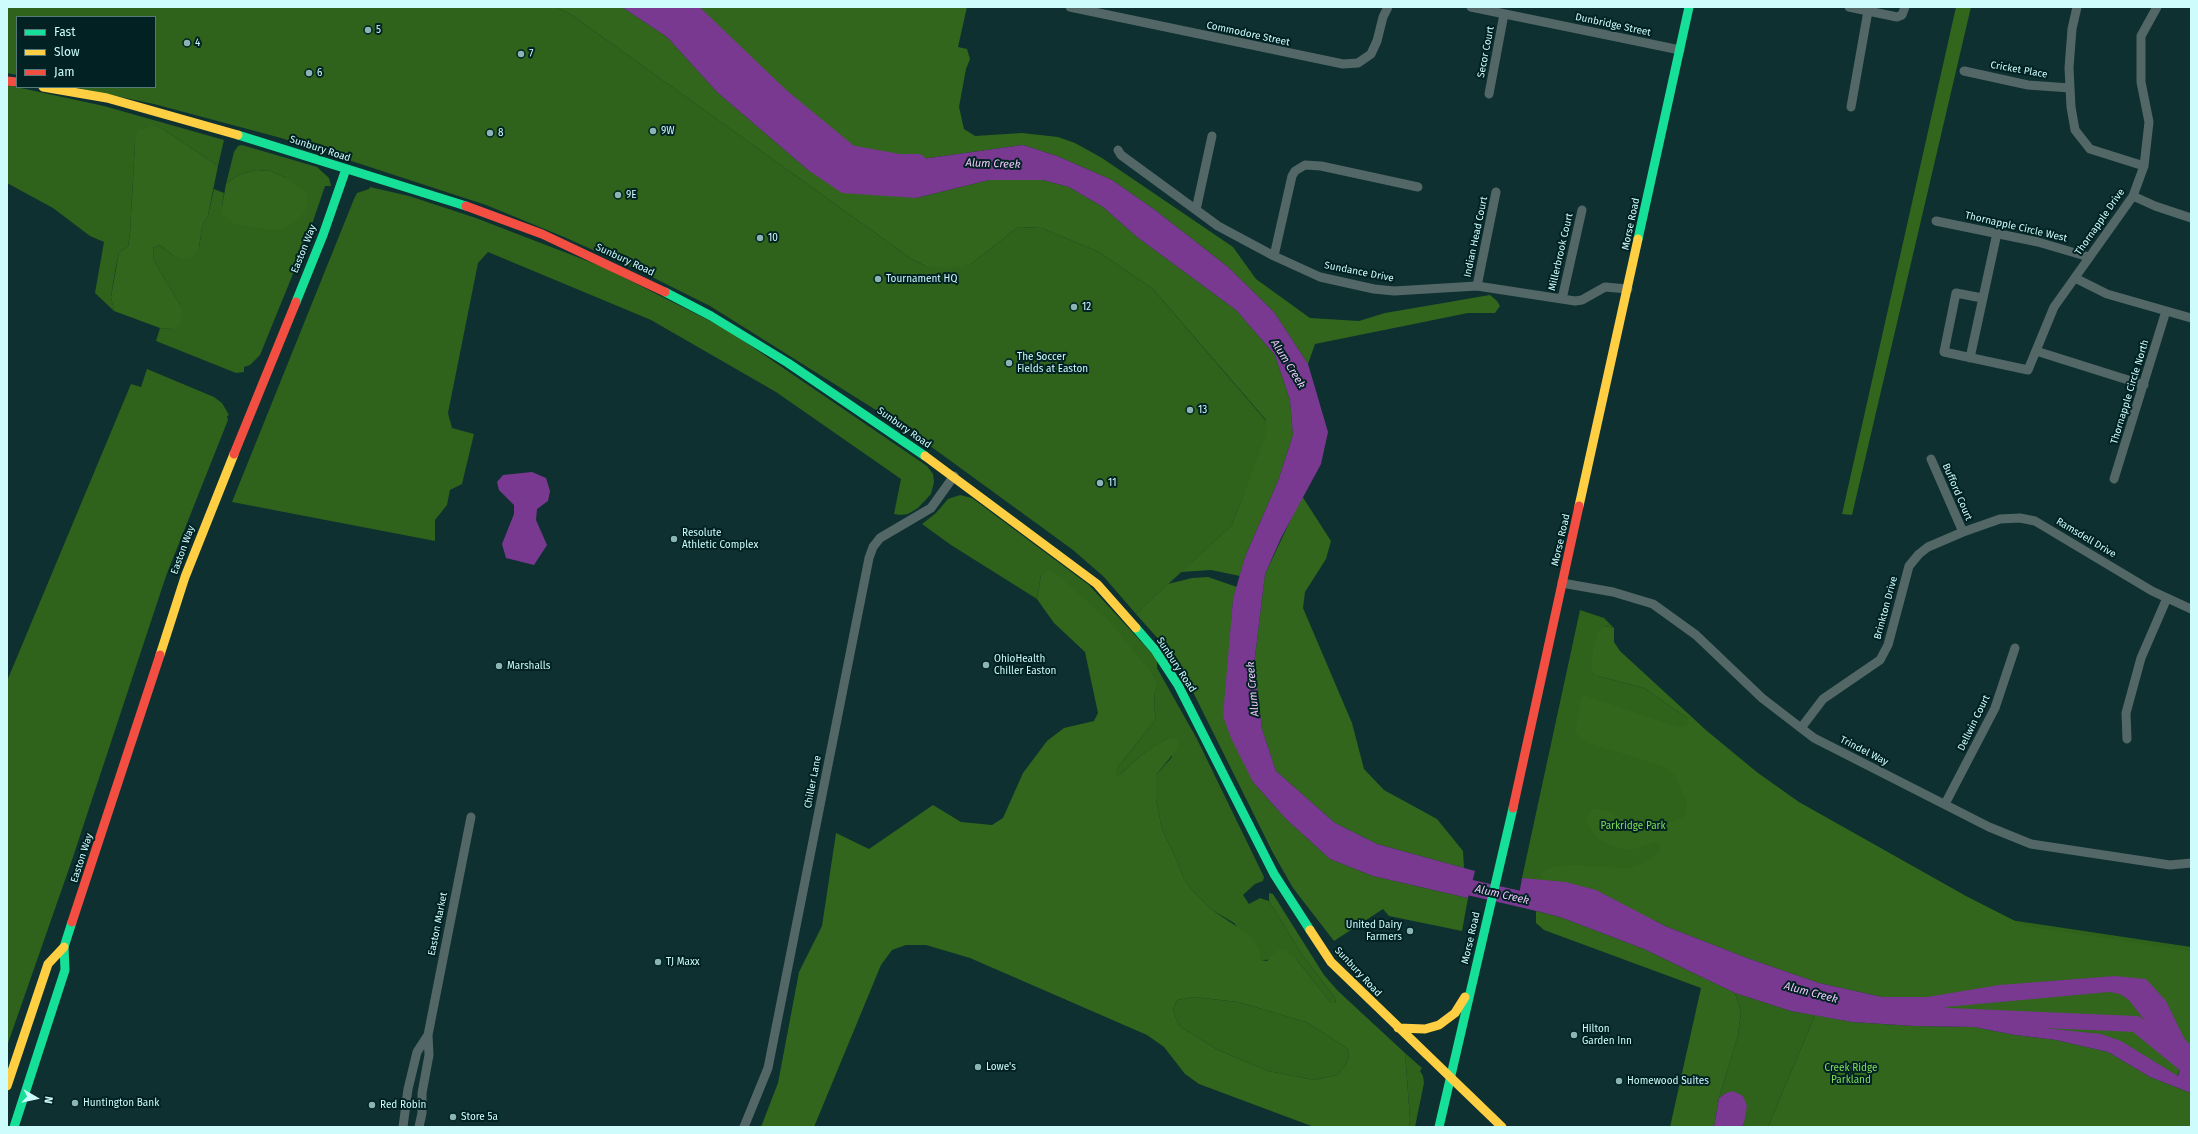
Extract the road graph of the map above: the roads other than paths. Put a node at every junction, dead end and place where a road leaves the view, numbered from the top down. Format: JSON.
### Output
{"nodes":[{"id":1,"x":1070,"y":7,"type":"edge"},
{"id":2,"x":1388,"y":7,"type":"edge"},
{"id":3,"x":1471,"y":7,"type":"edge"},
{"id":4,"x":1689,"y":7,"type":"edge"},
{"id":5,"x":1849,"y":7,"type":"edge"},
{"id":6,"x":1905,"y":7,"type":"edge"},
{"id":7,"x":2078,"y":7,"type":"edge"},
{"id":8,"x":2157,"y":7,"type":"edge"},
{"id":9,"x":1868,"y":11,"type":"junction"},
{"id":10,"x":1504,"y":14,"type":"junction"},
{"id":11,"x":1680,"y":50,"type":"junction"},
{"id":12,"x":1964,"y":71,"type":"dead end"},
{"id":13,"x":49,"y":88,"type":"edge"},
{"id":14,"x":2070,"y":88,"type":"junction"},
{"id":15,"x":1489,"y":94,"type":"dead end"},
{"id":16,"x":1851,"y":107,"type":"dead end"},
{"id":17,"x":1212,"y":136,"type":"dead end"},
{"id":18,"x":1118,"y":150,"type":"dead end"},
{"id":19,"x":2144,"y":166,"type":"junction"},
{"id":20,"x":346,"y":170,"type":"junction"},
{"id":21,"x":1418,"y":187,"type":"dead end"},
{"id":22,"x":1496,"y":192,"type":"dead end"},
{"id":23,"x":2133,"y":196,"type":"junction"},
{"id":24,"x":1196,"y":210,"type":"junction"},
{"id":25,"x":1582,"y":210,"type":"dead end"},
{"id":26,"x":2191,"y":218,"type":"edge"},
{"id":27,"x":1936,"y":221,"type":"dead end"},
{"id":28,"x":1997,"y":233,"type":"junction"},
{"id":29,"x":1274,"y":256,"type":"junction"},
{"id":30,"x":2090,"y":257,"type":"junction"},
{"id":31,"x":2075,"y":278,"type":"junction"},
{"id":32,"x":1477,"y":286,"type":"junction"},
{"id":33,"x":1628,"y":289,"type":"junction"},
{"id":34,"x":1982,"y":298,"type":"junction"},
{"id":35,"x":1562,"y":299,"type":"junction"},
{"id":36,"x":2166,"y":311,"type":"junction"},
{"id":37,"x":2191,"y":318,"type":"edge"},
{"id":38,"x":2036,"y":351,"type":"junction"},
{"id":39,"x":1970,"y":358,"type":"junction"},
{"id":40,"x":2144,"y":385,"type":"junction"},
{"id":41,"x":1931,"y":460,"type":"dead end"},
{"id":42,"x":954,"y":476,"type":"junction"},
{"id":43,"x":2114,"y":479,"type":"dead end"},
{"id":44,"x":1963,"y":532,"type":"junction"},
{"id":45,"x":1562,"y":584,"type":"junction"},
{"id":46,"x":2167,"y":598,"type":"junction"},
{"id":47,"x":2191,"y":609,"type":"edge"},
{"id":48,"x":2015,"y":648,"type":"dead end"},
{"id":49,"x":1801,"y":728,"type":"junction"},
{"id":50,"x":2127,"y":739,"type":"dead end"},
{"id":51,"x":1945,"y":804,"type":"junction"},
{"id":52,"x":471,"y":817,"type":"dead end"},
{"id":53,"x":2191,"y":863,"type":"edge"},
{"id":54,"x":64,"y":947,"type":"junction"},
{"id":55,"x":1472,"y":984,"type":"junction"},
{"id":56,"x":1398,"y":1028,"type":"junction"},
{"id":57,"x":428,"y":1035,"type":"junction"},
{"id":58,"x":1451,"y":1078,"type":"junction"},
{"id":59,"x":7,"y":1086,"type":"edge"},
{"id":60,"x":14,"y":1127,"type":"edge"},
{"id":61,"x":403,"y":1127,"type":"edge"},
{"id":62,"x":419,"y":1127,"type":"edge"},
{"id":63,"x":744,"y":1127,"type":"edge"},
{"id":64,"x":1438,"y":1127,"type":"edge"},
{"id":65,"x":1445,"y":1127,"type":"edge"},
{"id":66,"x":1502,"y":1127,"type":"edge"}],
"edges":[{"from":1,"to":2,"type":"street","name":"Commodore Street"},
{"from":3,"to":10,"type":"street","name":"Dunbridge Street"},
{"from":4,"to":11,"type":"main road","name":"Morse Road"},
{"from":5,"to":9,"type":"street"},
{"from":6,"to":9,"type":"street"},
{"from":7,"to":14,"type":"street"},
{"from":8,"to":19,"type":"street","name":"Thornapple Drive"},
{"from":9,"to":16,"type":"street"},
{"from":10,"to":11,"type":"street","name":"Dunbridge Street"},
{"from":10,"to":15,"type":"street","name":"Secor Court"},
{"from":11,"to":33,"type":"main road","name":"Morse Road"},
{"from":12,"to":14,"type":"street","name":"Cricket Place"},
{"from":13,"to":20,"type":"main road","name":"Sunbury Road"},
{"from":14,"to":19,"type":"street"},
{"from":17,"to":24,"type":"street"},
{"from":18,"to":24,"type":"street","name":"Sundance Drive"},
{"from":19,"to":23,"type":"street","name":"Thornapple Drive"},
{"from":20,"to":42,"type":"main road","name":"Sunbury Road"},
{"from":20,"to":54,"type":"main road","name":"Easton Way"},
{"from":21,"to":29,"type":"street"},
{"from":22,"to":32,"type":"street","name":"Indian Head Court"},
{"from":23,"to":26,"type":"street"},
{"from":23,"to":30,"type":"street","name":"Thornapple Drive"},
{"from":24,"to":29,"type":"street","name":"Sundance Drive"},
{"from":25,"to":35,"type":"street","name":"Millerbrook Court"},
{"from":27,"to":28,"type":"street","name":"Thornapple Circle West"},
{"from":28,"to":30,"type":"street","name":"Thornapple Circle West"},
{"from":28,"to":34,"type":"street"},
{"from":29,"to":32,"type":"street","name":"Sundance Drive"},
{"from":30,"to":31,"type":"street","name":"Thornapple Drive"},
{"from":31,"to":36,"type":"street"},
{"from":31,"to":38,"type":"street","name":"Thornapple Drive"},
{"from":32,"to":35,"type":"street","name":"Sundance Drive"},
{"from":33,"to":35,"type":"street","name":"Sundance Drive"},
{"from":33,"to":45,"type":"main road","name":"Morse Road"},
{"from":34,"to":39,"type":"street"},
{"from":34,"to":39,"type":"street"},
{"from":36,"to":37,"type":"street"},
{"from":36,"to":40,"type":"street","name":"Thornapple Circle North"},
{"from":38,"to":39,"type":"street","name":"Thornapple Drive"},
{"from":38,"to":40,"type":"street"},
{"from":40,"to":43,"type":"street","name":"Thornapple Circle North"},
{"from":41,"to":44,"type":"street","name":"Bufford Court"},
{"from":42,"to":56,"type":"main road","name":"Sunbury Road"},
{"from":42,"to":63,"type":"street","name":"Chiller Lane"},
{"from":44,"to":46,"type":"street","name":"Ramsdell Drive"},
{"from":44,"to":49,"type":"street","name":"Brinkton Drive"},
{"from":45,"to":49,"type":"street","name":"Trindel Way"},
{"from":45,"to":55,"type":"main road","name":"Morse Road"},
{"from":46,"to":47,"type":"street","name":"Ramsdell Drive"},
{"from":46,"to":50,"type":"street"},
{"from":48,"to":51,"type":"street","name":"Dellwin Court"},
{"from":49,"to":51,"type":"street","name":"Trindel Way"},
{"from":51,"to":53,"type":"street","name":"Trindel Way"},
{"from":52,"to":57,"type":"street","name":"Easton Market"},
{"from":54,"to":59,"type":"main road","name":"Easton Way"},
{"from":54,"to":60,"type":"main road","name":"Easton Way"},
{"from":55,"to":56,"type":"main road"},
{"from":55,"to":58,"type":"main road","name":"Morse Road"},
{"from":56,"to":58,"type":"main road","name":"Sunbury Road"},
{"from":57,"to":61,"type":"street","name":"Easton Market"},
{"from":57,"to":62,"type":"street","name":"Easton Market"},
{"from":58,"to":64,"type":"main road","name":"Morse Road"},
{"from":58,"to":65,"type":"main road","name":"Morse Road"},
{"from":58,"to":66,"type":"main road","name":"Sunbury Road"}]}
